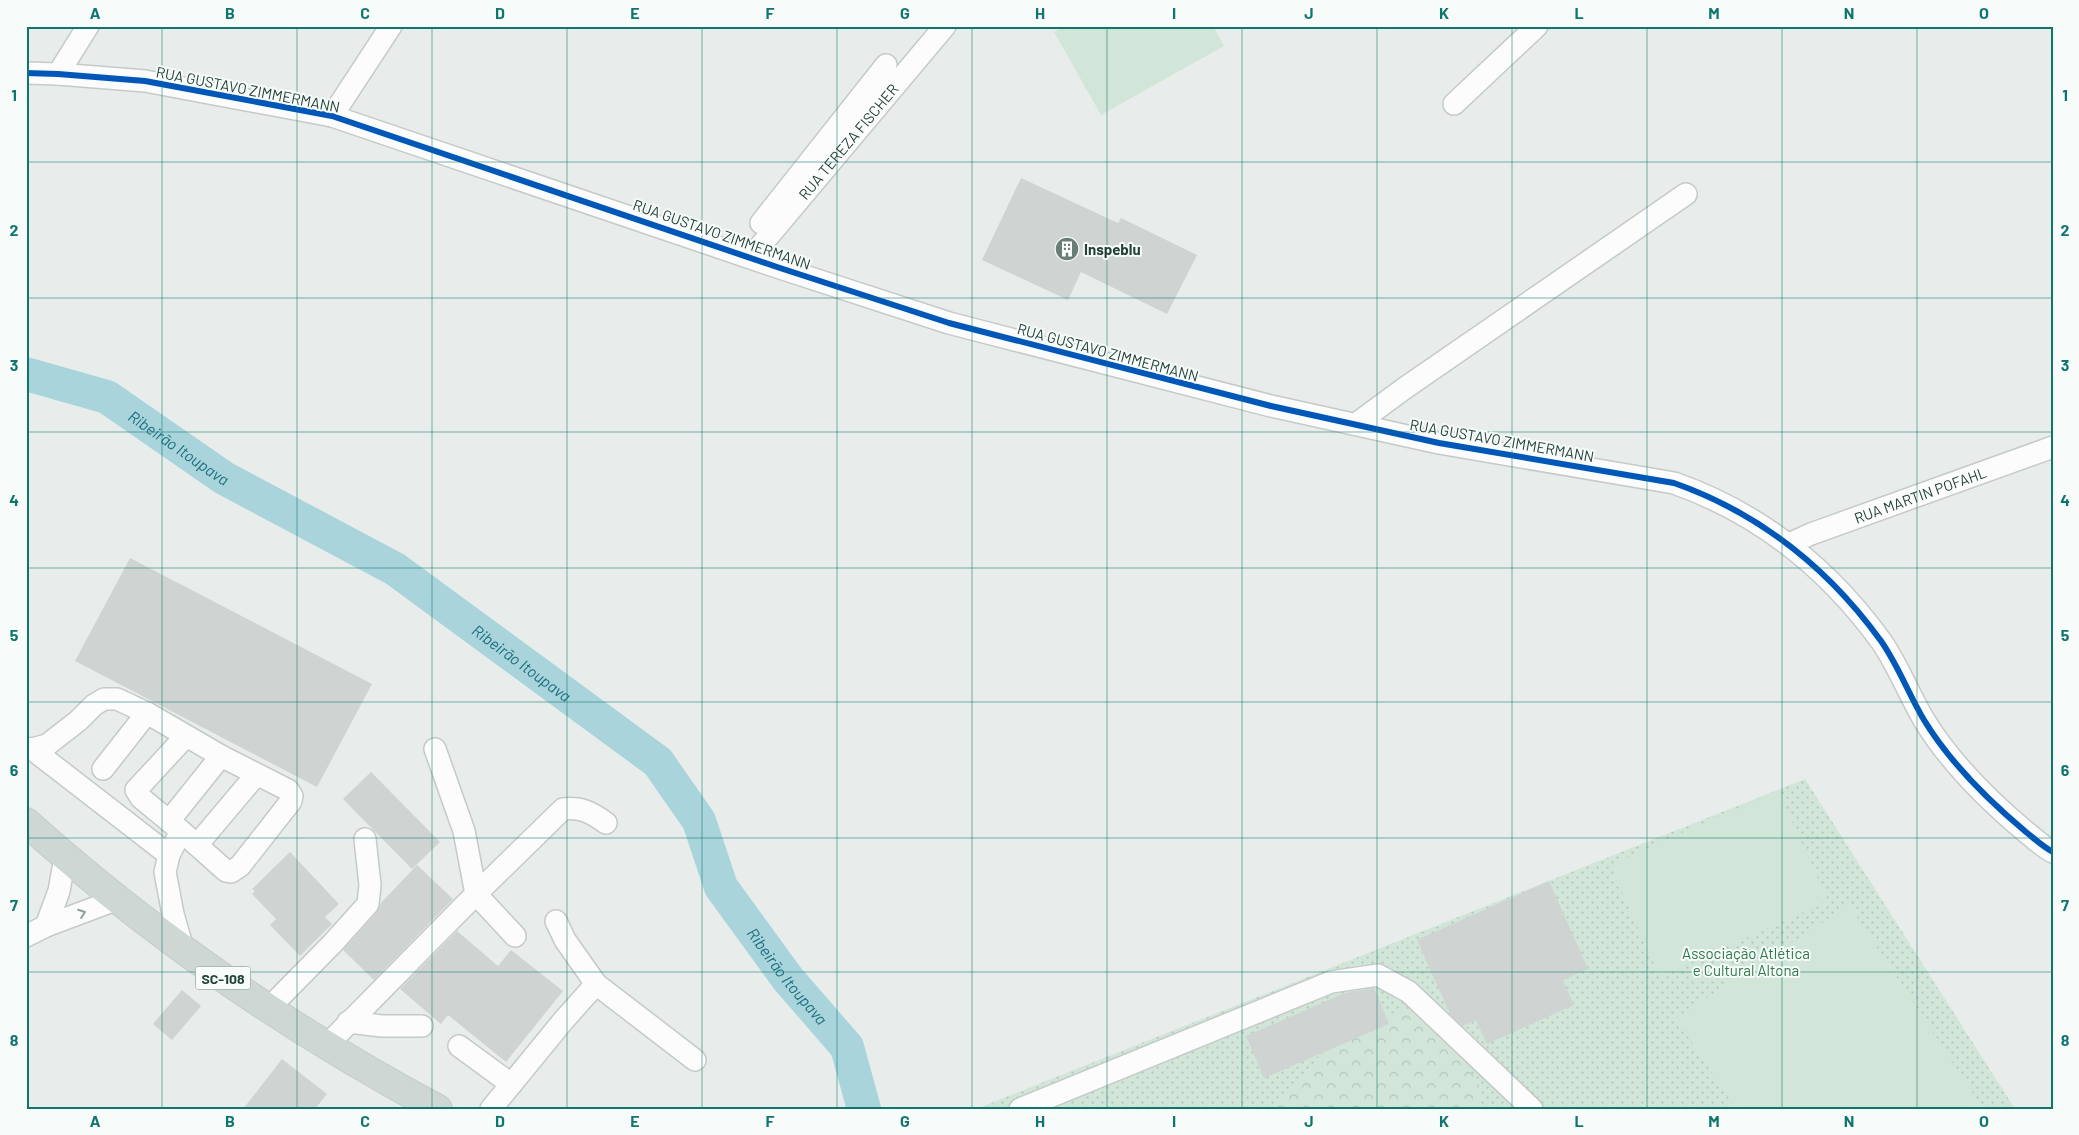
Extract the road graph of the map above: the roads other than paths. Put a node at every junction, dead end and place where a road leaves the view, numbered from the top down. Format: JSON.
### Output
{"nodes":[{"id":1,"x":88,"y":26,"type":"edge"},
{"id":2,"x":391,"y":26,"type":"edge"},
{"id":3,"x":945,"y":26,"type":"edge"},
{"id":4,"x":1537,"y":26,"type":"edge"},
{"id":5,"x":886,"y":65,"type":"dead end"},
{"id":6,"x":26,"y":73,"type":"edge"},
{"id":7,"x":58,"y":74,"type":"junction"},
{"id":8,"x":1454,"y":104,"type":"dead end"},
{"id":9,"x":332,"y":116,"type":"junction"},
{"id":10,"x":1686,"y":194,"type":"dead end"},
{"id":11,"x":744,"y":255,"type":"junction"},
{"id":12,"x":1356,"y":424,"type":"junction"},
{"id":13,"x":2053,"y":447,"type":"edge"},
{"id":14,"x":1789,"y":544,"type":"junction"},
{"id":15,"x":147,"y":712,"type":"junction"},
{"id":16,"x":186,"y":736,"type":"junction"},
{"id":17,"x":29,"y":749,"type":"edge"},
{"id":18,"x":435,"y":749,"type":"dead end"},
{"id":19,"x":221,"y":756,"type":"junction"},
{"id":20,"x":103,"y":769,"type":"dead end"},
{"id":21,"x":256,"y":775,"type":"junction"},
{"id":22,"x":26,"y":822,"type":"edge"},
{"id":23,"x":606,"y":823,"type":"dead end"},
{"id":24,"x":182,"y":832,"type":"junction"},
{"id":25,"x":365,"y":839,"type":"dead end"},
{"id":26,"x":2053,"y":852,"type":"edge"},
{"id":27,"x":169,"y":855,"type":"junction"},
{"id":28,"x":65,"y":857,"type":"junction"},
{"id":29,"x":476,"y":894,"type":"junction"},
{"id":30,"x":118,"y":899,"type":"junction"},
{"id":31,"x":556,"y":921,"type":"dead end"},
{"id":32,"x":46,"y":926,"type":"junction"},
{"id":33,"x":26,"y":936,"type":"edge"},
{"id":34,"x":515,"y":936,"type":"dead end"},
{"id":35,"x":183,"y":950,"type":"junction"},
{"id":36,"x":596,"y":984,"type":"junction"},
{"id":37,"x":268,"y":1009,"type":"junction"},
{"id":38,"x":348,"y":1022,"type":"junction"},
{"id":39,"x":422,"y":1026,"type":"dead end"},
{"id":40,"x":326,"y":1046,"type":"junction"},
{"id":41,"x":459,"y":1046,"type":"dead end"},
{"id":42,"x":695,"y":1060,"type":"dead end"},
{"id":43,"x":511,"y":1084,"type":"junction"},
{"id":44,"x":438,"y":1109,"type":"edge"},
{"id":45,"x":492,"y":1109,"type":"edge"},
{"id":46,"x":1020,"y":1109,"type":"edge"},
{"id":47,"x":1532,"y":1109,"type":"edge"}],
"edges":[{"from":1,"to":7,"type":"street"},
{"from":2,"to":9,"type":"street"},
{"from":3,"to":11,"type":"street","name":"RUA TEREZA FISCHER"},
{"from":4,"to":8,"type":"street"},
{"from":5,"to":11,"type":"street"},
{"from":6,"to":7,"type":"street","name":"RUA GUSTAVO ZIMMERMANN"},
{"from":7,"to":9,"type":"street","name":"RUA GUSTAVO ZIMMERMANN"},
{"from":9,"to":11,"type":"street","name":"RUA GUSTAVO ZIMMERMANN"},
{"from":10,"to":12,"type":"street"},
{"from":11,"to":12,"type":"street","name":"RUA GUSTAVO ZIMMERMANN"},
{"from":12,"to":14,"type":"street","name":"RUA GUSTAVO ZIMMERMANN"},
{"from":13,"to":14,"type":"street","name":"RUA MARTIN POFAHL"},
{"from":14,"to":26,"type":"street","name":"RUA GUSTAVO ZIMMERMANN"},
{"from":15,"to":16,"type":"street"},
{"from":15,"to":17,"type":"street"},
{"from":15,"to":20,"type":"street"},
{"from":16,"to":19,"type":"street"},
{"from":16,"to":24,"type":"street"},
{"from":17,"to":27,"type":"street"},
{"from":18,"to":29,"type":"street"},
{"from":19,"to":21,"type":"street"},
{"from":19,"to":24,"type":"street"},
{"from":21,"to":24,"type":"street"},
{"from":21,"to":24,"type":"street"},
{"from":22,"to":28,"type":"main road","number":"SC-108"},
{"from":23,"to":29,"type":"street"},
{"from":24,"to":27,"type":"street"},
{"from":25,"to":37,"type":"street"},
{"from":27,"to":35,"type":"street"},
{"from":28,"to":30,"type":"main road","number":"SC-108"},
{"from":28,"to":32,"type":"street"},
{"from":29,"to":34,"type":"street"},
{"from":29,"to":38,"type":"street"},
{"from":32,"to":30,"type":"street","one_way":true},
{"from":30,"to":35,"type":"main road","number":"SC-108"},
{"from":31,"to":36,"type":"street"},
{"from":32,"to":33,"type":"street"},
{"from":35,"to":37,"type":"main road","number":"SC-108"},
{"from":36,"to":42,"type":"street"},
{"from":36,"to":43,"type":"street"},
{"from":37,"to":40,"type":"main road","number":"SC-108"},
{"from":38,"to":39,"type":"street"},
{"from":38,"to":40,"type":"street"},
{"from":40,"to":44,"type":"main road","number":"SC-108"},
{"from":41,"to":43,"type":"street"},
{"from":43,"to":45,"type":"street"},
{"from":46,"to":47,"type":"street"}]}
